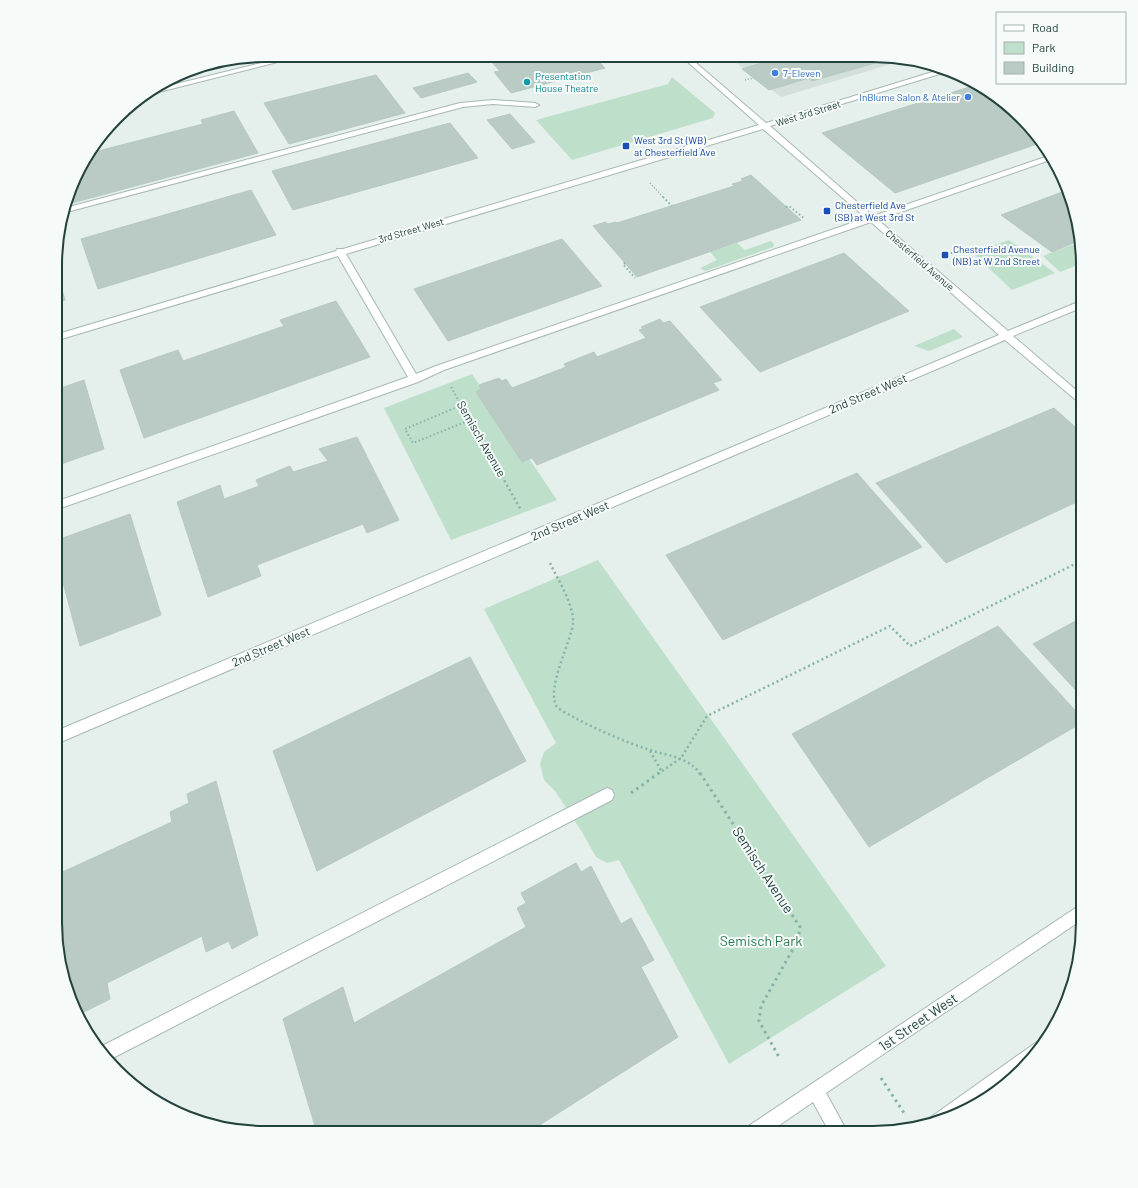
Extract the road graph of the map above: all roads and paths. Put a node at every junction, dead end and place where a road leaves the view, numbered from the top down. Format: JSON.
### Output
{"nodes":[{"id":1,"x":273,"y":62,"type":"edge"},
{"id":2,"x":691,"y":62,"type":"edge"},
{"id":3,"x":937,"y":73,"type":"edge"},
{"id":4,"x":754,"y":78,"type":"dead end"},
{"id":5,"x":745,"y":80,"type":"dead end"},
{"id":6,"x":163,"y":89,"type":"edge"},
{"id":7,"x":534,"y":105,"type":"dead end"},
{"id":8,"x":765,"y":126,"type":"junction"},
{"id":9,"x":1046,"y":159,"type":"edge"},
{"id":10,"x":648,"y":180,"type":"dead end"},
{"id":11,"x":672,"y":206,"type":"dead end"},
{"id":12,"x":786,"y":207,"type":"dead end"},
{"id":13,"x":70,"y":209,"type":"edge"},
{"id":14,"x":873,"y":220,"type":"junction"},
{"id":15,"x":799,"y":223,"type":"dead end"},
{"id":16,"x":340,"y":251,"type":"junction"},
{"id":17,"x":956,"y":252,"type":"dead end"},
{"id":18,"x":944,"y":255,"type":"dead end"},
{"id":19,"x":1076,"y":306,"type":"edge"},
{"id":20,"x":1005,"y":335,"type":"junction"},
{"id":21,"x":62,"y":336,"type":"edge"},
{"id":22,"x":440,"y":368,"type":"junction"},
{"id":23,"x":414,"y":379,"type":"junction"},
{"id":24,"x":1076,"y":396,"type":"edge"},
{"id":25,"x":462,"y":405,"type":"junction"},
{"id":26,"x":470,"y":420,"type":"junction"},
{"id":27,"x":62,"y":504,"type":"edge"},
{"id":28,"x":521,"y":510,"type":"dead end"},
{"id":29,"x":550,"y":563,"type":"dead end"},
{"id":30,"x":1076,"y":563,"type":"edge"},
{"id":31,"x":62,"y":735,"type":"edge"},
{"id":32,"x":650,"y":750,"type":"junction"},
{"id":33,"x":681,"y":758,"type":"junction"},
{"id":34,"x":662,"y":772,"type":"junction"},
{"id":35,"x":607,"y":795,"type":"joint"},
{"id":36,"x":1076,"y":915,"type":"edge"},
{"id":37,"x":108,"y":1052,"type":"edge"},
{"id":38,"x":779,"y":1057,"type":"dead end"},
{"id":39,"x":1022,"y":1061,"type":"edge"},
{"id":40,"x":878,"y":1074,"type":"dead end"},
{"id":41,"x":816,"y":1091,"type":"junction"},
{"id":42,"x":957,"y":1108,"type":"edge"},
{"id":43,"x":906,"y":1116,"type":"dead end"},
{"id":44,"x":764,"y":1126,"type":"edge"},
{"id":45,"x":836,"y":1126,"type":"edge"}],
"edges":[{"from":1,"to":6,"type":"street"},
{"from":2,"to":8,"type":"street","name":"Chesterfield Avenue"},
{"from":3,"to":8,"type":"street","name":"West 3rd Street"},
{"from":4,"to":5,"type":"path"},
{"from":7,"to":13,"type":"street"},
{"from":8,"to":14,"type":"street","name":"Chesterfield Avenue"},
{"from":8,"to":16,"type":"street","name":"3rd Street West"},
{"from":9,"to":14,"type":"street"},
{"from":10,"to":11,"type":"path"},
{"from":12,"to":15,"type":"path"},
{"from":14,"to":20,"type":"street","name":"Chesterfield Avenue"},
{"from":14,"to":22,"type":"street"},
{"from":16,"to":21,"type":"street","name":"3rd Street West"},
{"from":16,"to":23,"type":"street"},
{"from":17,"to":18,"type":"path"},
{"from":19,"to":20,"type":"street","name":"2nd Street West"},
{"from":20,"to":24,"type":"street","name":"Chesterfield Avenue"},
{"from":20,"to":31,"type":"street","name":"2nd Street West"},
{"from":22,"to":23,"type":"street"},
{"from":22,"to":25,"type":"path","name":"Semisch Avenue"},
{"from":23,"to":27,"type":"street"},
{"from":25,"to":26,"type":"path","name":"Semisch Avenue"},
{"from":25,"to":26,"type":"path"},
{"from":26,"to":28,"type":"path","name":"Semisch Avenue"},
{"from":29,"to":32,"type":"path","name":"Semisch Avenue"},
{"from":30,"to":33,"type":"path"},
{"from":32,"to":33,"type":"path","name":"Semisch Avenue"},
{"from":32,"to":34,"type":"path"},
{"from":33,"to":34,"type":"path"},
{"from":33,"to":38,"type":"path","name":"Semisch Avenue"},
{"from":34,"to":35,"type":"path"},
{"from":35,"to":37,"type":"street"},
{"from":36,"to":41,"type":"street","name":"1st Street West"},
{"from":39,"to":42,"type":"street"},
{"from":40,"to":43,"type":"path"},
{"from":41,"to":44,"type":"street","name":"1st Street West"},
{"from":41,"to":45,"type":"street"}]}
